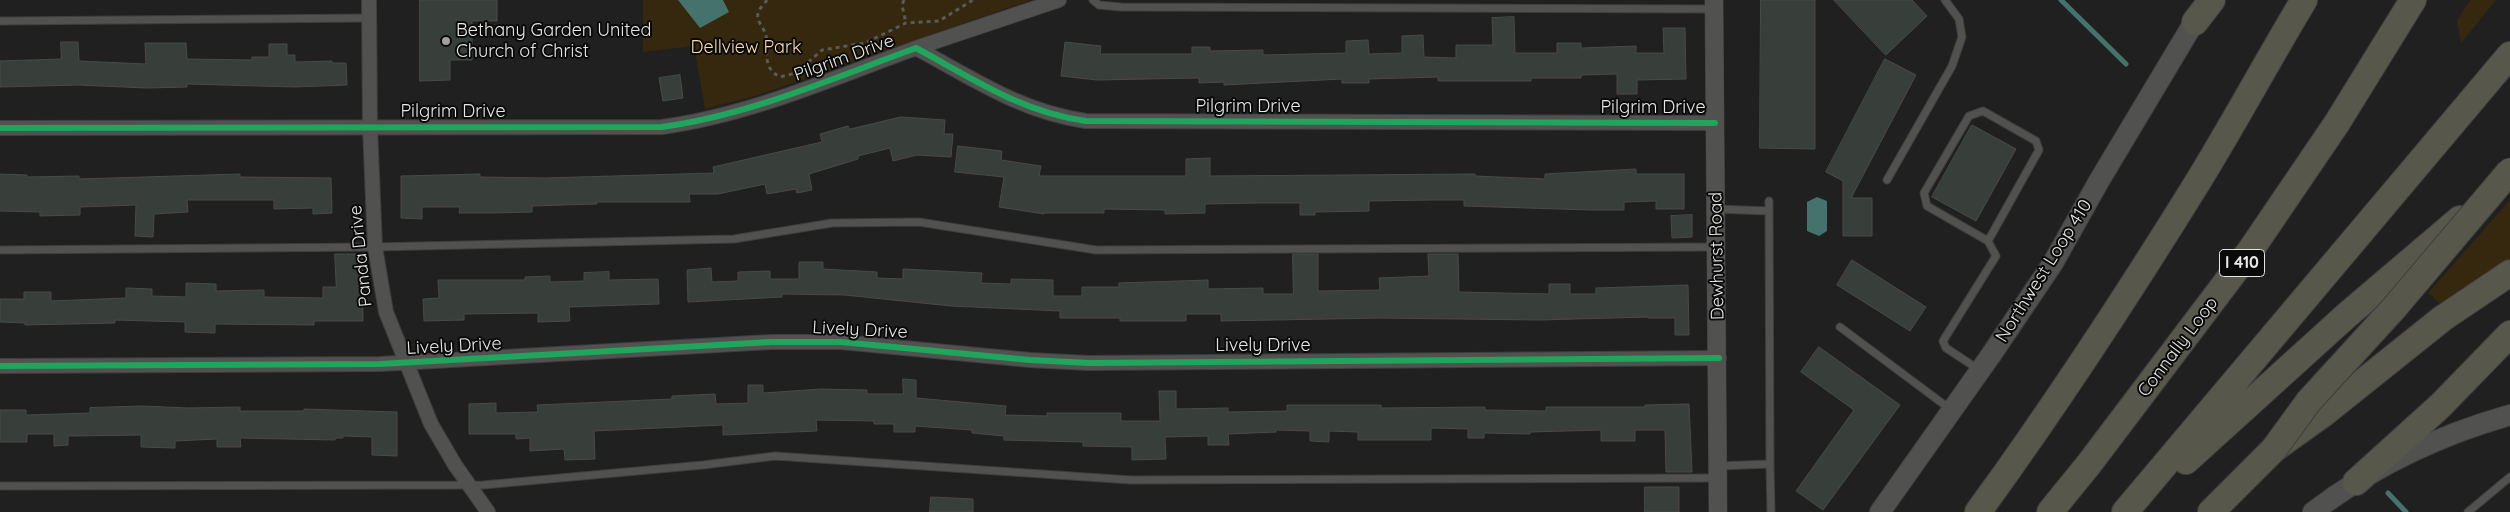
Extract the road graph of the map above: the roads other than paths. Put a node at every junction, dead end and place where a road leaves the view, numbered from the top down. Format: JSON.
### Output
{"nodes":[{"id":1,"x":369,"y":0,"type":"edge"},
{"id":2,"x":1059,"y":0,"type":"edge"},
{"id":3,"x":1093,"y":0,"type":"edge"},
{"id":4,"x":1945,"y":0,"type":"edge"},
{"id":5,"x":2212,"y":0,"type":"edge"},
{"id":6,"x":2302,"y":0,"type":"edge"},
{"id":7,"x":2405,"y":0,"type":"edge"},
{"id":8,"x":2413,"y":0,"type":"edge"},
{"id":9,"x":1714,"y":4,"type":"edge"},
{"id":10,"x":2201,"y":11,"type":"edge"},
{"id":11,"x":369,"y":18,"type":"junction"},
{"id":12,"x":0,"y":20,"type":"edge"},
{"id":13,"x":916,"y":48,"type":"junction"},
{"id":14,"x":2380,"y":52,"type":"junction"},
{"id":15,"x":2510,"y":55,"type":"edge"},
{"id":16,"x":1715,"y":124,"type":"junction"},
{"id":17,"x":370,"y":127,"type":"junction"},
{"id":18,"x":0,"y":128,"type":"edge"},
{"id":19,"x":2510,"y":171,"type":"edge"},
{"id":20,"x":2510,"y":177,"type":"edge"},
{"id":21,"x":1887,"y":180,"type":"dead end"},
{"id":22,"x":1768,"y":200,"type":"dead end"},
{"id":23,"x":1716,"y":209,"type":"junction"},
{"id":24,"x":1769,"y":211,"type":"junction"},
{"id":25,"x":1988,"y":241,"type":"junction"},
{"id":26,"x":375,"y":247,"type":"junction"},
{"id":27,"x":1717,"y":247,"type":"junction"},
{"id":28,"x":0,"y":250,"type":"edge"},
{"id":29,"x":2510,"y":273,"type":"edge"},
{"id":30,"x":1840,"y":327,"type":"dead end"},
{"id":31,"x":2510,"y":334,"type":"edge"},
{"id":32,"x":1719,"y":358,"type":"junction"},
{"id":33,"x":406,"y":363,"type":"junction"},
{"id":34,"x":0,"y":366,"type":"edge"},
{"id":35,"x":1981,"y":371,"type":"junction"},
{"id":36,"x":1952,"y":410,"type":"junction"},
{"id":37,"x":2510,"y":416,"type":"edge"},
{"id":38,"x":2265,"y":457,"type":"junction"},
{"id":39,"x":1770,"y":464,"type":"junction"},
{"id":40,"x":1718,"y":472,"type":"junction"},
{"id":41,"x":2510,"y":477,"type":"edge"},
{"id":42,"x":2356,"y":482,"type":"junction"},
{"id":43,"x":468,"y":484,"type":"junction"},
{"id":44,"x":0,"y":486,"type":"edge"},
{"id":45,"x":488,"y":512,"type":"edge"},
{"id":46,"x":1718,"y":512,"type":"edge"},
{"id":47,"x":1771,"y":512,"type":"edge"},
{"id":48,"x":1880,"y":512,"type":"edge"},
{"id":49,"x":1978,"y":512,"type":"edge"},
{"id":50,"x":2050,"y":512,"type":"edge"},
{"id":51,"x":2125,"y":512,"type":"edge"},
{"id":52,"x":2130,"y":512,"type":"edge"},
{"id":53,"x":2211,"y":512,"type":"edge"},
{"id":54,"x":2313,"y":512,"type":"edge"},
{"id":55,"x":2468,"y":512,"type":"edge"}],
"edges":[{"from":1,"to":11,"type":"street","name":"Panda Drive"},
{"from":2,"to":13,"type":"street"},
{"from":3,"to":9,"type":"lane"},
{"from":4,"to":21,"type":"lane"},
{"from":5,"to":10,"type":"highway"},
{"from":6,"to":49,"type":"highway"},
{"from":7,"to":14,"type":"highway"},
{"from":8,"to":14,"type":"highway","name":"Connally Loop","number":"I 410"},
{"from":9,"to":16,"type":"street","name":"Dewhurst Road"},
{"from":10,"to":35,"type":"main road","name":"Northwest Loop 410"},
{"from":11,"to":12,"type":"lane"},
{"from":11,"to":17,"type":"street","name":"Panda Drive"},
{"from":13,"to":16,"type":"street","name":"Pilgrim Drive"},
{"from":13,"to":17,"type":"street","name":"Pilgrim Drive"},
{"from":14,"to":50,"type":"highway","name":"Connally Loop","number":"I 410"},
{"from":15,"to":51,"type":"highway"},
{"from":16,"to":23,"type":"street","name":"Dewhurst Road"},
{"from":17,"to":18,"type":"street","name":"Pilgrim Drive"},
{"from":17,"to":26,"type":"street","name":"Panda Drive"},
{"from":19,"to":38,"type":"highway","bridge":true},
{"from":20,"to":52,"type":"highway"},
{"from":22,"to":24,"type":"lane"},
{"from":23,"to":24,"type":"lane"},
{"from":23,"to":27,"type":"street","name":"Dewhurst Road"},
{"from":24,"to":39,"type":"lane"},
{"from":25,"to":25,"type":"lane"},
{"from":25,"to":35,"type":"lane"},
{"from":26,"to":27,"type":"lane"},
{"from":26,"to":28,"type":"lane"},
{"from":26,"to":33,"type":"street","name":"Panda Drive"},
{"from":27,"to":32,"type":"street","name":"Dewhurst Road"},
{"from":29,"to":38,"type":"highway"},
{"from":30,"to":36,"type":"lane"},
{"from":31,"to":42,"type":"highway"},
{"from":32,"to":33,"type":"street","name":"Lively Drive"},
{"from":32,"to":40,"type":"street","name":"Dewhurst Road"},
{"from":33,"to":34,"type":"street","name":"Lively Drive"},
{"from":33,"to":43,"type":"street","name":"Panda Drive"},
{"from":35,"to":36,"type":"main road","name":"Northwest Loop 410"},
{"from":36,"to":48,"type":"main road","name":"Northwest Loop 410"},
{"from":37,"to":42,"type":"main road"},
{"from":38,"to":53,"type":"highway"},
{"from":39,"to":40,"type":"lane"},
{"from":39,"to":47,"type":"lane"},
{"from":40,"to":43,"type":"lane"},
{"from":40,"to":46,"type":"street","name":"Dewhurst Road"},
{"from":41,"to":55,"type":"lane"},
{"from":42,"to":54,"type":"main road"},
{"from":43,"to":44,"type":"lane"},
{"from":43,"to":45,"type":"street","name":"Panda Drive"}]}
